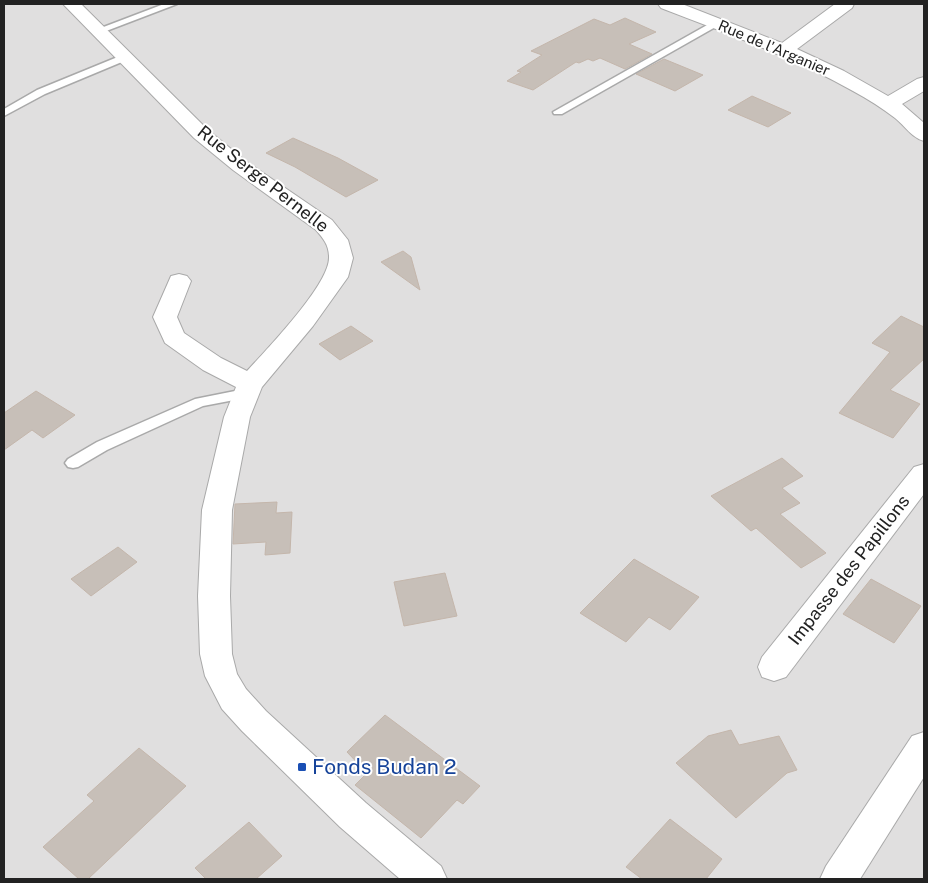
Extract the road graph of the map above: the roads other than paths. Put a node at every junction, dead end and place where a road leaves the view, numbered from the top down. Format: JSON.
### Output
{"nodes":[{"id":1,"x":71,"y":4,"type":"edge"},
{"id":2,"x":172,"y":4,"type":"edge"},
{"id":3,"x":667,"y":4,"type":"edge"},
{"id":4,"x":846,"y":4,"type":"edge"},
{"id":5,"x":716,"y":23,"type":"junction"},
{"id":6,"x":98,"y":31,"type":"junction"},
{"id":7,"x":785,"y":49,"type":"junction"},
{"id":8,"x":125,"y":57,"type":"junction"},
{"id":9,"x":924,"y":83,"type":"edge"},
{"id":10,"x":888,"y":104,"type":"junction"},
{"id":11,"x":558,"y":112,"type":"dead end"},
{"id":12,"x":4,"y":113,"type":"edge"},
{"id":13,"x":924,"y":135,"type":"edge"},
{"id":14,"x":179,"y":280,"type":"dead end"},
{"id":15,"x":248,"y":389,"type":"junction"},
{"id":16,"x":73,"y":463,"type":"dead end"},
{"id":17,"x":924,"y":474,"type":"edge"},
{"id":18,"x":774,"y":667,"type":"dead end"},
{"id":19,"x":924,"y":747,"type":"edge"},
{"id":20,"x":428,"y":879,"type":"edge"},
{"id":21,"x":839,"y":879,"type":"edge"}],
"edges":[{"from":1,"to":6,"type":"street","name":"Rue Serge Pernelle"},
{"from":2,"to":6,"type":"lane"},
{"from":3,"to":5,"type":"street","name":"Rue de l'Arganier"},
{"from":4,"to":7,"type":"street"},
{"from":5,"to":7,"type":"street","name":"Rue de l'Arganier"},
{"from":5,"to":11,"type":"lane"},
{"from":6,"to":8,"type":"street","name":"Rue Serge Pernelle"},
{"from":7,"to":10,"type":"street","name":"Rue de l'Arganier"},
{"from":8,"to":12,"type":"lane"},
{"from":8,"to":15,"type":"street","name":"Rue Serge Pernelle"},
{"from":9,"to":10,"type":"street"},
{"from":10,"to":13,"type":"street","name":"Rue de l'Arganier"},
{"from":14,"to":15,"type":"street"},
{"from":15,"to":16,"type":"lane"},
{"from":15,"to":20,"type":"street","name":"Rue Serge Pernelle"},
{"from":17,"to":18,"type":"street","name":"Impasse des Papillons"},
{"from":19,"to":21,"type":"street"}]}
